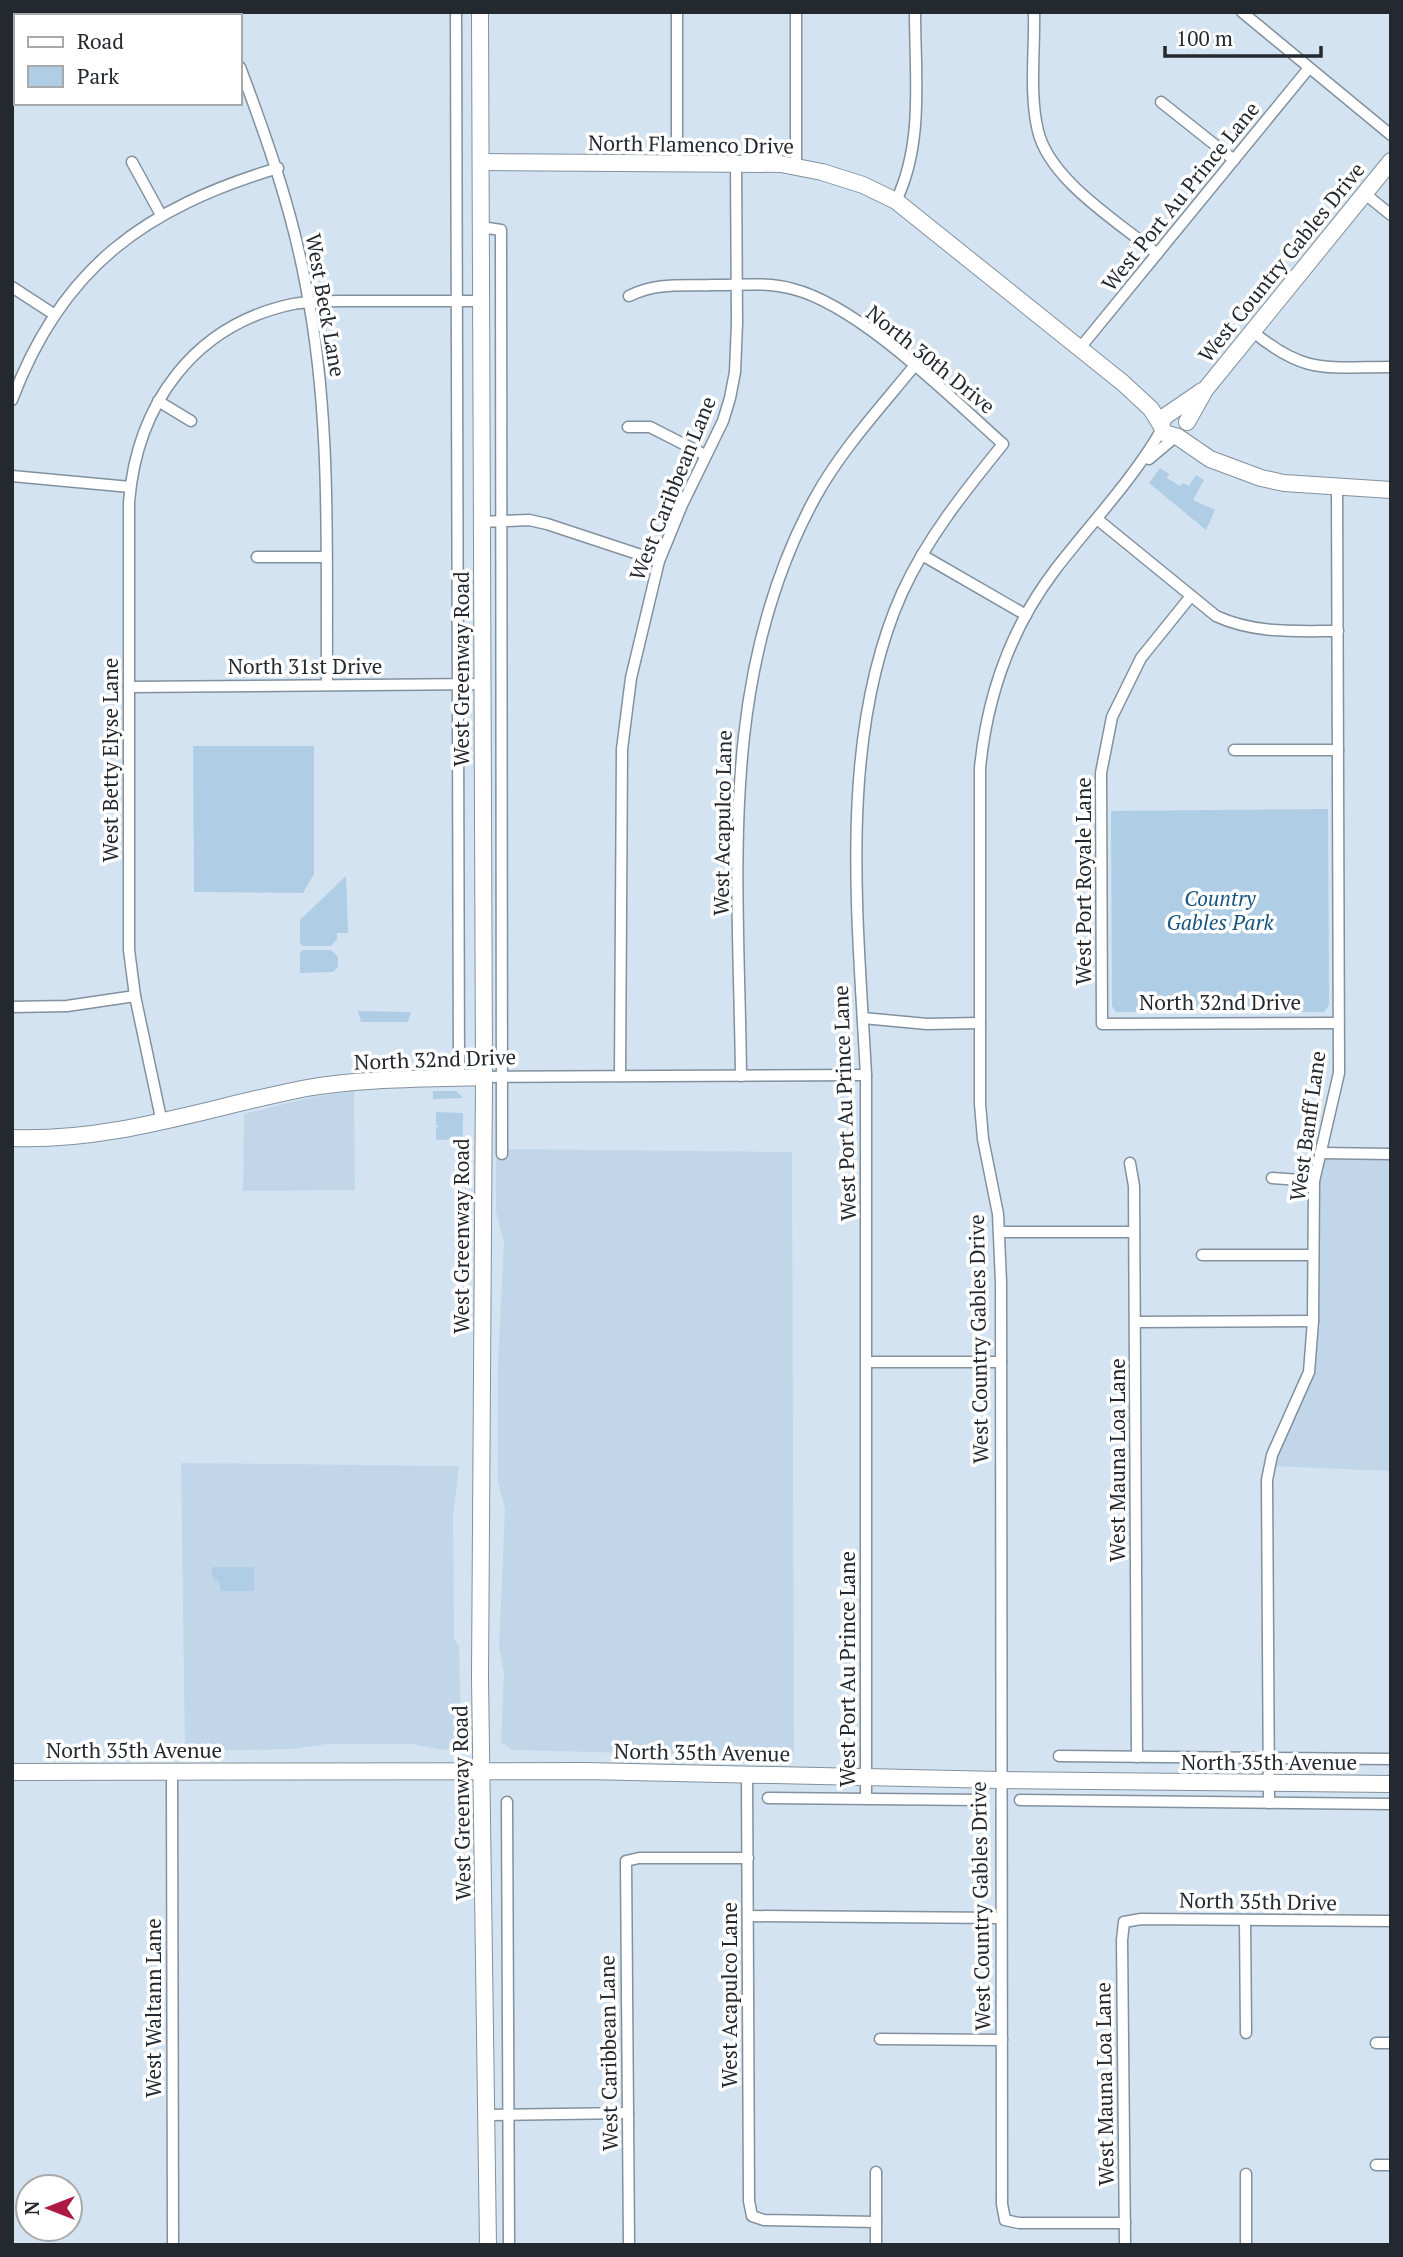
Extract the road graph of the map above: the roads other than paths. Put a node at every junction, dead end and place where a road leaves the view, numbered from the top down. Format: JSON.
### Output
{"nodes":[{"id":1,"x":456,"y":12,"type":"edge"},
{"id":2,"x":480,"y":12,"type":"edge"},
{"id":3,"x":677,"y":12,"type":"edge"},
{"id":4,"x":796,"y":12,"type":"edge"},
{"id":5,"x":915,"y":12,"type":"edge"},
{"id":6,"x":1034,"y":12,"type":"edge"},
{"id":7,"x":1242,"y":12,"type":"edge"},
{"id":8,"x":1310,"y":68,"type":"junction"},
{"id":9,"x":242,"y":72,"type":"edge"},
{"id":10,"x":1161,"y":102,"type":"dead end"},
{"id":11,"x":1391,"y":135,"type":"edge"},
{"id":12,"x":1234,"y":160,"type":"junction"},
{"id":13,"x":1391,"y":160,"type":"edge"},
{"id":14,"x":132,"y":162,"type":"dead end"},
{"id":15,"x":481,"y":162,"type":"junction"},
{"id":16,"x":677,"y":163,"type":"junction"},
{"id":17,"x":736,"y":163,"type":"junction"},
{"id":18,"x":796,"y":167,"type":"junction"},
{"id":19,"x":278,"y":168,"type":"junction"},
{"id":20,"x":1364,"y":193,"type":"junction"},
{"id":21,"x":896,"y":201,"type":"junction"},
{"id":22,"x":161,"y":215,"type":"junction"},
{"id":23,"x":1391,"y":215,"type":"edge"},
{"id":24,"x":481,"y":227,"type":"junction"},
{"id":25,"x":1157,"y":254,"type":"junction"},
{"id":26,"x":736,"y":285,"type":"junction"},
{"id":27,"x":12,"y":287,"type":"edge"},
{"id":28,"x":629,"y":296,"type":"dead end"},
{"id":29,"x":480,"y":300,"type":"junction"},
{"id":30,"x":457,"y":301,"type":"junction"},
{"id":31,"x":309,"y":303,"type":"junction"},
{"id":32,"x":55,"y":315,"type":"junction"},
{"id":33,"x":1252,"y":331,"type":"junction"},
{"id":34,"x":1080,"y":348,"type":"junction"},
{"id":35,"x":915,"y":365,"type":"junction"},
{"id":36,"x":1391,"y":367,"type":"edge"},
{"id":37,"x":12,"y":400,"type":"edge"},
{"id":38,"x":158,"y":401,"type":"junction"},
{"id":39,"x":191,"y":421,"type":"dead end"},
{"id":40,"x":1174,"y":425,"type":"junction"},
{"id":41,"x":628,"y":427,"type":"dead end"},
{"id":42,"x":1003,"y":444,"type":"joint"},
{"id":43,"x":705,"y":455,"type":"junction"},
{"id":44,"x":12,"y":476,"type":"edge"},
{"id":45,"x":130,"y":487,"type":"junction"},
{"id":46,"x":1337,"y":487,"type":"junction"},
{"id":47,"x":1391,"y":490,"type":"edge"},
{"id":48,"x":1097,"y":519,"type":"junction"},
{"id":49,"x":500,"y":521,"type":"junction"},
{"id":50,"x":481,"y":522,"type":"junction"},
{"id":51,"x":922,"y":555,"type":"junction"},
{"id":52,"x":257,"y":557,"type":"dead end"},
{"id":53,"x":326,"y":557,"type":"junction"},
{"id":54,"x":659,"y":561,"type":"junction"},
{"id":55,"x":1191,"y":596,"type":"junction"},
{"id":56,"x":1026,"y":615,"type":"junction"},
{"id":57,"x":1338,"y":631,"type":"junction"},
{"id":58,"x":481,"y":684,"type":"junction"},
{"id":59,"x":327,"y":685,"type":"junction"},
{"id":60,"x":457,"y":685,"type":"junction"},
{"id":61,"x":129,"y":687,"type":"junction"},
{"id":62,"x":1234,"y":750,"type":"dead end"},
{"id":63,"x":1338,"y":750,"type":"junction"},
{"id":64,"x":135,"y":996,"type":"junction"},
{"id":65,"x":12,"y":1007,"type":"edge"},
{"id":66,"x":863,"y":1018,"type":"junction"},
{"id":67,"x":980,"y":1023,"type":"junction"},
{"id":68,"x":1338,"y":1023,"type":"junction"},
{"id":69,"x":1102,"y":1024,"type":"joint"},
{"id":70,"x":866,"y":1075,"type":"junction"},
{"id":71,"x":621,"y":1076,"type":"junction"},
{"id":72,"x":741,"y":1076,"type":"junction"},
{"id":73,"x":484,"y":1077,"type":"junction"},
{"id":74,"x":503,"y":1077,"type":"junction"},
{"id":75,"x":459,"y":1078,"type":"junction"},
{"id":76,"x":162,"y":1123,"type":"junction"},
{"id":77,"x":12,"y":1138,"type":"edge"},
{"id":78,"x":1320,"y":1153,"type":"junction"},
{"id":79,"x":502,"y":1154,"type":"dead end"},
{"id":80,"x":1391,"y":1154,"type":"edge"},
{"id":81,"x":1130,"y":1163,"type":"dead end"},
{"id":82,"x":1272,"y":1178,"type":"dead end"},
{"id":83,"x":1314,"y":1181,"type":"junction"},
{"id":84,"x":1000,"y":1232,"type":"junction"},
{"id":85,"x":1134,"y":1232,"type":"junction"},
{"id":86,"x":1202,"y":1255,"type":"dead end"},
{"id":87,"x":1313,"y":1255,"type":"junction"},
{"id":88,"x":1314,"y":1321,"type":"junction"},
{"id":89,"x":1136,"y":1322,"type":"junction"},
{"id":90,"x":867,"y":1362,"type":"junction"},
{"id":91,"x":1000,"y":1362,"type":"junction"},
{"id":92,"x":1059,"y":1756,"type":"dead end"},
{"id":93,"x":1137,"y":1757,"type":"junction"},
{"id":94,"x":1269,"y":1757,"type":"junction"},
{"id":95,"x":1391,"y":1759,"type":"edge"},
{"id":96,"x":481,"y":1770,"type":"junction"},
{"id":97,"x":172,"y":1771,"type":"junction"},
{"id":98,"x":12,"y":1772,"type":"edge"},
{"id":99,"x":747,"y":1773,"type":"junction"},
{"id":100,"x":866,"y":1776,"type":"junction"},
{"id":101,"x":1000,"y":1780,"type":"junction"},
{"id":102,"x":1269,"y":1782,"type":"junction"},
{"id":103,"x":1391,"y":1784,"type":"edge"},
{"id":104,"x":768,"y":1798,"type":"dead end"},
{"id":105,"x":866,"y":1799,"type":"junction"},
{"id":106,"x":979,"y":1800,"type":"dead end"},
{"id":107,"x":1020,"y":1800,"type":"dead end"},
{"id":108,"x":507,"y":1802,"type":"dead end"},
{"id":109,"x":1269,"y":1803,"type":"junction"},
{"id":110,"x":1391,"y":1804,"type":"edge"},
{"id":111,"x":748,"y":1858,"type":"junction"},
{"id":112,"x":748,"y":1916,"type":"junction"},
{"id":113,"x":1000,"y":1918,"type":"junction"},
{"id":114,"x":1245,"y":1920,"type":"junction"},
{"id":115,"x":1125,"y":1922,"type":"joint"},
{"id":116,"x":1391,"y":1922,"type":"edge"},
{"id":117,"x":1246,"y":2034,"type":"dead end"},
{"id":118,"x":880,"y":2039,"type":"dead end"},
{"id":119,"x":1002,"y":2040,"type":"junction"},
{"id":120,"x":1376,"y":2043,"type":"dead end"},
{"id":121,"x":1391,"y":2043,"type":"edge"},
{"id":122,"x":628,"y":2113,"type":"junction"},
{"id":123,"x":486,"y":2115,"type":"junction"},
{"id":124,"x":509,"y":2115,"type":"junction"},
{"id":125,"x":1376,"y":2165,"type":"dead end"},
{"id":126,"x":1391,"y":2165,"type":"edge"},
{"id":127,"x":876,"y":2172,"type":"dead end"},
{"id":128,"x":1246,"y":2174,"type":"dead end"},
{"id":129,"x":876,"y":2222,"type":"junction"},
{"id":130,"x":1125,"y":2223,"type":"junction"},
{"id":131,"x":173,"y":2245,"type":"edge"},
{"id":132,"x":488,"y":2245,"type":"edge"},
{"id":133,"x":509,"y":2245,"type":"edge"},
{"id":134,"x":629,"y":2245,"type":"edge"},
{"id":135,"x":876,"y":2245,"type":"edge"},
{"id":136,"x":1125,"y":2245,"type":"edge"},
{"id":137,"x":1246,"y":2245,"type":"edge"}],
"edges":[{"from":1,"to":30,"type":"street","name":"West Greenway Road"},
{"from":2,"to":15,"type":"main road","name":"West Greenway Road"},
{"from":3,"to":16,"type":"street"},
{"from":4,"to":18,"type":"street"},
{"from":5,"to":21,"type":"street"},
{"from":6,"to":25,"type":"street"},
{"from":7,"to":8,"type":"street"},
{"from":8,"to":11,"type":"street"},
{"from":8,"to":12,"type":"street","name":"West Port Au Prince Lane"},
{"from":9,"to":19,"type":"street","name":"West Beck Lane"},
{"from":10,"to":12,"type":"street"},
{"from":12,"to":25,"type":"street","name":"West Port Au Prince Lane"},
{"from":13,"to":20,"type":"main road","name":"West Country Gables Drive"},
{"from":14,"to":22,"type":"street"},
{"from":15,"to":16,"type":"main road","name":"North Flamenco Drive"},
{"from":15,"to":24,"type":"main road","name":"West Greenway Road"},
{"from":16,"to":17,"type":"main road","name":"North Flamenco Drive"},
{"from":17,"to":18,"type":"main road","name":"North Flamenco Drive"},
{"from":17,"to":26,"type":"street","name":"West Caribbean Lane"},
{"from":18,"to":21,"type":"main road","name":"North Flamenco Drive"},
{"from":19,"to":22,"type":"street"},
{"from":19,"to":31,"type":"street","name":"West Beck Lane"},
{"from":20,"to":23,"type":"street"},
{"from":20,"to":33,"type":"main road","name":"West Country Gables Drive"},
{"from":21,"to":34,"type":"main road","name":"North Flamenco Drive"},
{"from":22,"to":32,"type":"street"},
{"from":24,"to":29,"type":"main road","name":"West Greenway Road"},
{"from":24,"to":49,"type":"street","name":"West Greenway Road"},
{"from":25,"to":34,"type":"street","name":"West Port Au Prince Lane"},
{"from":26,"to":28,"type":"street","name":"North 30th Drive"},
{"from":26,"to":35,"type":"street","name":"North 30th Drive"},
{"from":26,"to":43,"type":"street","name":"West Caribbean Lane"},
{"from":27,"to":32,"type":"street"},
{"from":29,"to":30,"type":"street","name":"West Betty Elyse Lane"},
{"from":29,"to":50,"type":"main road","name":"West Greenway Road"},
{"from":30,"to":31,"type":"street","name":"West Betty Elyse Lane"},
{"from":30,"to":60,"type":"street","name":"West Greenway Road"},
{"from":31,"to":38,"type":"street","name":"West Betty Elyse Lane"},
{"from":31,"to":53,"type":"street","name":"West Beck Lane"},
{"from":32,"to":37,"type":"street"},
{"from":33,"to":36,"type":"street"},
{"from":33,"to":40,"type":"main road","name":"West Country Gables Drive"},
{"from":34,"to":40,"type":"main road","name":"North Flamenco Drive"},
{"from":35,"to":42,"type":"street","name":"North 30th Drive"},
{"from":35,"to":72,"type":"street","name":"West Acapulco Lane"},
{"from":38,"to":39,"type":"street"},
{"from":38,"to":45,"type":"street","name":"West Betty Elyse Lane"},
{"from":40,"to":46,"type":"main road","name":"North Flamenco Drive"},
{"from":40,"to":48,"type":"street","name":"West Country Gables Drive"},
{"from":41,"to":43,"type":"street"},
{"from":42,"to":51,"type":"street","name":"West Port Au Prince Lane"},
{"from":43,"to":54,"type":"street","name":"West Caribbean Lane"},
{"from":44,"to":45,"type":"street"},
{"from":45,"to":61,"type":"street","name":"West Betty Elyse Lane"},
{"from":46,"to":47,"type":"main road","name":"North Flamenco Drive"},
{"from":46,"to":57,"type":"street","name":"West Banff Lane"},
{"from":48,"to":55,"type":"street"},
{"from":48,"to":56,"type":"street","name":"West Country Gables Drive"},
{"from":49,"to":50,"type":"street"},
{"from":49,"to":54,"type":"street"},
{"from":49,"to":74,"type":"street","name":"West Greenway Road"},
{"from":50,"to":58,"type":"main road","name":"West Greenway Road"},
{"from":51,"to":56,"type":"street"},
{"from":51,"to":66,"type":"street","name":"West Port Au Prince Lane"},
{"from":52,"to":53,"type":"street"},
{"from":53,"to":59,"type":"street","name":"West Beck Lane"},
{"from":54,"to":71,"type":"street","name":"West Caribbean Lane"},
{"from":55,"to":57,"type":"street"},
{"from":55,"to":69,"type":"street","name":"West Port Royale Lane"},
{"from":56,"to":67,"type":"street","name":"West Country Gables Drive"},
{"from":57,"to":63,"type":"street","name":"West Banff Lane"},
{"from":58,"to":60,"type":"street","name":"North 31st Drive"},
{"from":58,"to":73,"type":"main road","name":"West Greenway Road"},
{"from":59,"to":60,"type":"street","name":"North 31st Drive"},
{"from":59,"to":61,"type":"street","name":"North 31st Drive"},
{"from":60,"to":75,"type":"street","name":"West Greenway Road"},
{"from":61,"to":64,"type":"street","name":"West Betty Elyse Lane"},
{"from":62,"to":63,"type":"street"},
{"from":63,"to":68,"type":"street","name":"West Banff Lane"},
{"from":64,"to":65,"type":"street"},
{"from":64,"to":76,"type":"street","name":"West Betty Elyse Lane"},
{"from":66,"to":67,"type":"street"},
{"from":66,"to":70,"type":"street","name":"West Port Au Prince Lane"},
{"from":67,"to":84,"type":"street","name":"West Country Gables Drive"},
{"from":68,"to":69,"type":"street","name":"North 32nd Drive"},
{"from":68,"to":78,"type":"street","name":"West Banff Lane"},
{"from":70,"to":72,"type":"street","name":"North 32nd Drive"},
{"from":70,"to":90,"type":"street","name":"West Port Au Prince Lane"},
{"from":71,"to":72,"type":"street","name":"North 32nd Drive"},
{"from":71,"to":74,"type":"street","name":"North 32nd Drive"},
{"from":73,"to":74,"type":"street","name":"North 32nd Drive"},
{"from":73,"to":75,"type":"main road","name":"North 32nd Drive"},
{"from":73,"to":96,"type":"main road","name":"West Greenway Road"},
{"from":74,"to":79,"type":"street","name":"West Greenway Road"},
{"from":75,"to":76,"type":"main road","name":"North 32nd Drive"},
{"from":76,"to":77,"type":"main road","name":"North 32nd Drive"},
{"from":78,"to":80,"type":"street"},
{"from":78,"to":83,"type":"street","name":"West Banff Lane"},
{"from":81,"to":85,"type":"street","name":"West Mauna Loa Lane"},
{"from":82,"to":83,"type":"street"},
{"from":83,"to":87,"type":"street","name":"West Banff Lane"},
{"from":84,"to":85,"type":"street"},
{"from":84,"to":91,"type":"street","name":"West Country Gables Drive"},
{"from":85,"to":89,"type":"street","name":"West Mauna Loa Lane"},
{"from":86,"to":87,"type":"street"},
{"from":87,"to":88,"type":"street","name":"West Banff Lane"},
{"from":88,"to":89,"type":"street"},
{"from":88,"to":94,"type":"street","name":"West Banff Lane"},
{"from":89,"to":93,"type":"street","name":"West Mauna Loa Lane"},
{"from":90,"to":91,"type":"street"},
{"from":90,"to":100,"type":"street","name":"West Port Au Prince Lane"},
{"from":91,"to":101,"type":"street","name":"West Country Gables Drive"},
{"from":92,"to":93,"type":"street","name":"North 35th Avenue"},
{"from":93,"to":94,"type":"street","name":"North 35th Avenue"},
{"from":94,"to":95,"type":"street","name":"North 35th Avenue"},
{"from":94,"to":102,"type":"street","name":"West Banff Lane"},
{"from":96,"to":97,"type":"main road","name":"North 35th Avenue"},
{"from":96,"to":99,"type":"main road","name":"North 35th Avenue"},
{"from":96,"to":123,"type":"main road","name":"West Greenway Road"},
{"from":97,"to":98,"type":"main road","name":"North 35th Avenue"},
{"from":97,"to":131,"type":"street","name":"West Waltann Lane"},
{"from":99,"to":100,"type":"main road","name":"North 35th Avenue"},
{"from":99,"to":111,"type":"street","name":"West Acapulco Lane"},
{"from":100,"to":101,"type":"main road","name":"North 35th Avenue"},
{"from":100,"to":105,"type":"street","name":"West Port Au Prince Lane"},
{"from":101,"to":102,"type":"main road","name":"North 35th Avenue"},
{"from":101,"to":113,"type":"street","name":"West Country Gables Drive"},
{"from":102,"to":103,"type":"main road","name":"North 35th Avenue"},
{"from":102,"to":109,"type":"street","name":"West Banff Lane"},
{"from":104,"to":105,"type":"street"},
{"from":105,"to":106,"type":"street"},
{"from":107,"to":109,"type":"street","name":"North 35th Avenue"},
{"from":108,"to":124,"type":"street"},
{"from":109,"to":110,"type":"street","name":"North 35th Avenue"},
{"from":111,"to":112,"type":"street","name":"West Acapulco Lane"},
{"from":111,"to":122,"type":"street","name":"West Caribbean Lane"},
{"from":112,"to":113,"type":"street"},
{"from":112,"to":129,"type":"street","name":"West Acapulco Lane"},
{"from":113,"to":119,"type":"street","name":"West Country Gables Drive"},
{"from":114,"to":115,"type":"street","name":"North 35th Drive"},
{"from":114,"to":116,"type":"street","name":"North 35th Drive"},
{"from":114,"to":117,"type":"street"},
{"from":115,"to":130,"type":"street","name":"West Mauna Loa Lane"},
{"from":118,"to":119,"type":"street"},
{"from":119,"to":130,"type":"street","name":"West Country Gables Drive"},
{"from":120,"to":121,"type":"street"},
{"from":122,"to":124,"type":"street"},
{"from":122,"to":134,"type":"street","name":"West Caribbean Lane"},
{"from":123,"to":124,"type":"street"},
{"from":123,"to":132,"type":"main road","name":"West Greenway Road"},
{"from":124,"to":133,"type":"street"},
{"from":125,"to":126,"type":"street"},
{"from":127,"to":129,"type":"street"},
{"from":128,"to":137,"type":"street"},
{"from":129,"to":135,"type":"street"},
{"from":130,"to":136,"type":"street","name":"West Mauna Loa Lane"}]}
